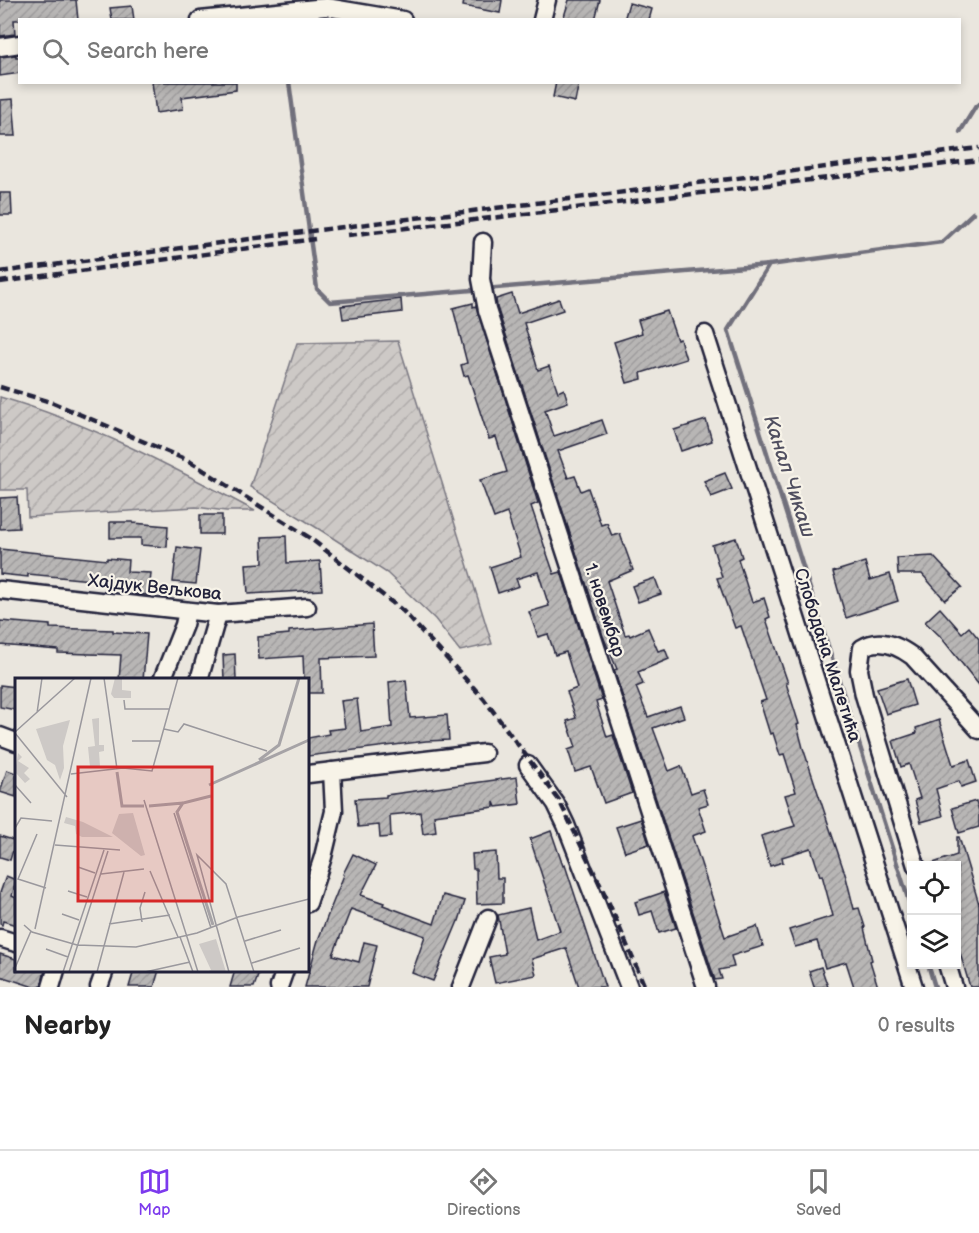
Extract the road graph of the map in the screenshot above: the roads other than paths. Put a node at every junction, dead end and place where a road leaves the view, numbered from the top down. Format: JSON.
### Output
{"nodes":[{"id":1,"x":548,"y":0,"type":"edge"},
{"id":2,"x":280,"y":6,"type":"edge"},
{"id":3,"x":211,"y":18,"type":"edge"},
{"id":4,"x":391,"y":18,"type":"edge"},
{"id":5,"x":543,"y":18,"type":"edge"},
{"id":6,"x":18,"y":44,"type":"edge"},
{"id":7,"x":0,"y":47,"type":"edge"},
{"id":8,"x":483,"y":242,"type":"dead end"},
{"id":9,"x":705,"y":334,"type":"dead end"},
{"id":10,"x":0,"y":590,"type":"edge"},
{"id":11,"x":307,"y":607,"type":"dead end"},
{"id":12,"x":187,"y":611,"type":"junction"},
{"id":13,"x":218,"y":614,"type":"junction"},
{"id":14,"x":163,"y":678,"type":"edge"},
{"id":15,"x":199,"y":678,"type":"edge"},
{"id":16,"x":979,"y":730,"type":"edge"},
{"id":17,"x":0,"y":736,"type":"edge"},
{"id":18,"x":15,"y":742,"type":"edge"},
{"id":19,"x":484,"y":753,"type":"dead end"},
{"id":20,"x":528,"y":765,"type":"dead end"},
{"id":21,"x":332,"y":771,"type":"junction"},
{"id":22,"x":309,"y":774,"type":"edge"},
{"id":23,"x":914,"y":861,"type":"edge"},
{"id":24,"x":309,"y":900,"type":"edge"},
{"id":25,"x":488,"y":918,"type":"dead end"},
{"id":26,"x":0,"y":938,"type":"edge"},
{"id":27,"x":15,"y":943,"type":"edge"},
{"id":28,"x":949,"y":969,"type":"edge"},
{"id":29,"x":55,"y":972,"type":"edge"},
{"id":30,"x":104,"y":972,"type":"edge"},
{"id":31,"x":284,"y":972,"type":"edge"},
{"id":32,"x":51,"y":987,"type":"edge"},
{"id":33,"x":99,"y":987,"type":"edge"},
{"id":34,"x":279,"y":987,"type":"edge"},
{"id":35,"x":461,"y":987,"type":"edge"},
{"id":36,"x":629,"y":987,"type":"edge"},
{"id":37,"x":706,"y":987,"type":"edge"},
{"id":38,"x":914,"y":987,"type":"edge"},
{"id":39,"x":954,"y":987,"type":"edge"}],
"edges":[{"from":1,"to":5,"type":"street"},
{"from":2,"to":3,"type":"street"},
{"from":2,"to":4,"type":"street"},
{"from":6,"to":7,"type":"street"},
{"from":8,"to":37,"type":"street","name":"1. новембар"},
{"from":9,"to":38,"type":"street","name":"Слободана Малетића"},
{"from":10,"to":12,"type":"street","name":"Хајдук Вељкова"},
{"from":11,"to":13,"type":"street","name":"Хајдук Вељкова"},
{"from":12,"to":13,"type":"street","name":"Хајдук Вељкова"},
{"from":12,"to":14,"type":"street"},
{"from":13,"to":15,"type":"street"},
{"from":16,"to":23,"type":"street","name":"Слободана Малетића"},
{"from":17,"to":18,"type":"street"},
{"from":19,"to":21,"type":"street"},
{"from":20,"to":36,"type":"street"},
{"from":21,"to":22,"type":"street"},
{"from":21,"to":24,"type":"street"},
{"from":25,"to":35,"type":"street"},
{"from":26,"to":27,"type":"street"},
{"from":28,"to":39,"type":"street"},
{"from":29,"to":32,"type":"street"},
{"from":30,"to":33,"type":"street"},
{"from":31,"to":34,"type":"street"}]}
